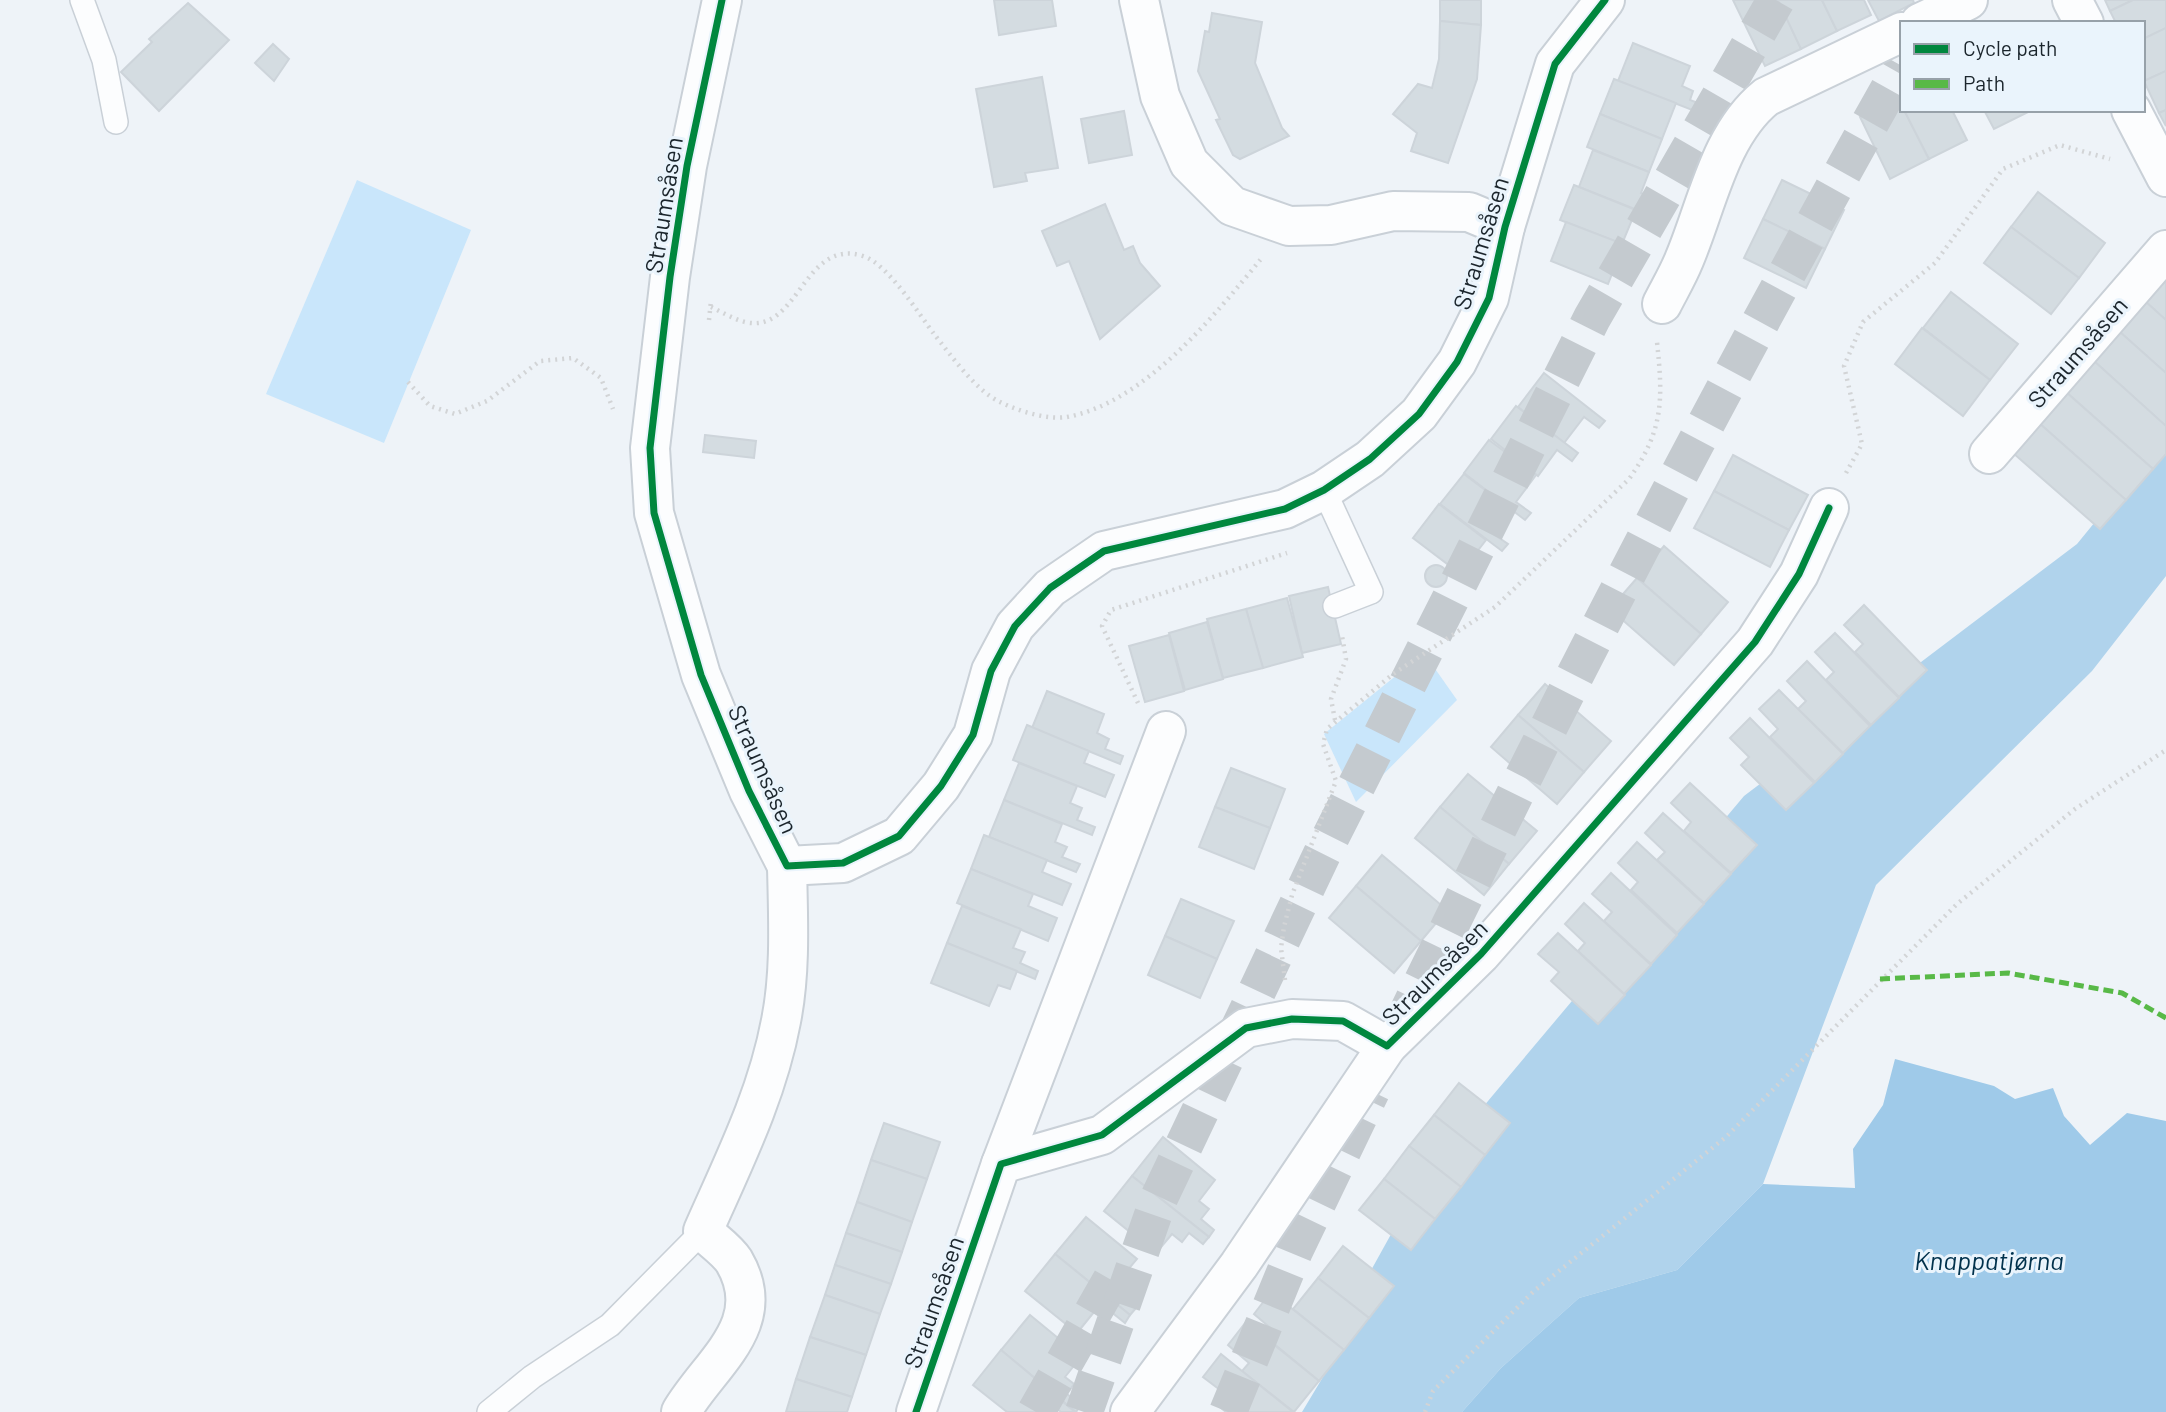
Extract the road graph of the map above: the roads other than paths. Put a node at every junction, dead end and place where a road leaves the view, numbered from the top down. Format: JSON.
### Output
{"nodes":[{"id":1,"x":82,"y":0,"type":"edge"},
{"id":2,"x":722,"y":0,"type":"edge"},
{"id":3,"x":1139,"y":0,"type":"edge"},
{"id":4,"x":1605,"y":0,"type":"edge"},
{"id":5,"x":1968,"y":0,"type":"edge"},
{"id":6,"x":2072,"y":0,"type":"edge"},
{"id":7,"x":1924,"y":21,"type":"edge"},
{"id":8,"x":2083,"y":21,"type":"edge"},
{"id":9,"x":1900,"y":33,"type":"edge"},
{"id":10,"x":2132,"y":112,"type":"edge"},
{"id":11,"x":116,"y":122,"type":"dead end"},
{"id":12,"x":2166,"y":177,"type":"edge"},
{"id":13,"x":1505,"y":227,"type":"junction"},
{"id":14,"x":2166,"y":250,"type":"edge"},
{"id":15,"x":1662,"y":304,"type":"road end"},
{"id":16,"x":1989,"y":454,"type":"dead end"},
{"id":17,"x":1324,"y":490,"type":"junction"},
{"id":18,"x":1829,"y":508,"type":"road end"},
{"id":19,"x":1338,"y":617,"type":"road end"},
{"id":20,"x":1166,"y":731,"type":"road end"},
{"id":21,"x":787,"y":866,"type":"junction"},
{"id":22,"x":1387,"y":1046,"type":"junction"},
{"id":23,"x":1001,"y":1164,"type":"junction"},
{"id":24,"x":702,"y":1231,"type":"junction"},
{"id":25,"x":489,"y":1412,"type":"edge"},
{"id":26,"x":681,"y":1412,"type":"edge"},
{"id":27,"x":915,"y":1412,"type":"edge"},
{"id":28,"x":1130,"y":1412,"type":"edge"}],
"edges":[{"from":1,"to":11,"type":"lane"},
{"from":2,"to":21,"type":"street","name":"Straumsåsen"},
{"from":3,"to":13,"type":"street","name":"Straumsåsen"},
{"from":4,"to":13,"type":"street","name":"Straumsåsen"},
{"from":5,"to":7,"type":"street"},
{"from":6,"to":8,"type":"street"},
{"from":9,"to":15,"type":"street"},
{"from":10,"to":12,"type":"street"},
{"from":13,"to":17,"type":"street","name":"Straumsåsen"},
{"from":14,"to":16,"type":"street","name":"Straumsåsen"},
{"from":17,"to":19,"type":"lane"},
{"from":17,"to":21,"type":"street","name":"Straumsåsen"},
{"from":18,"to":22,"type":"street","name":"Straumsåsen"},
{"from":20,"to":23,"type":"street","name":"Straumsåsen"},
{"from":21,"to":24,"type":"street","name":"Straumsåsen"},
{"from":22,"to":23,"type":"street","name":"Straumsåsen"},
{"from":22,"to":28,"type":"street","name":"Straumsåsen"},
{"from":23,"to":27,"type":"street","name":"Straumsåsen"},
{"from":24,"to":25,"type":"lane"},
{"from":24,"to":26,"type":"street"}]}
